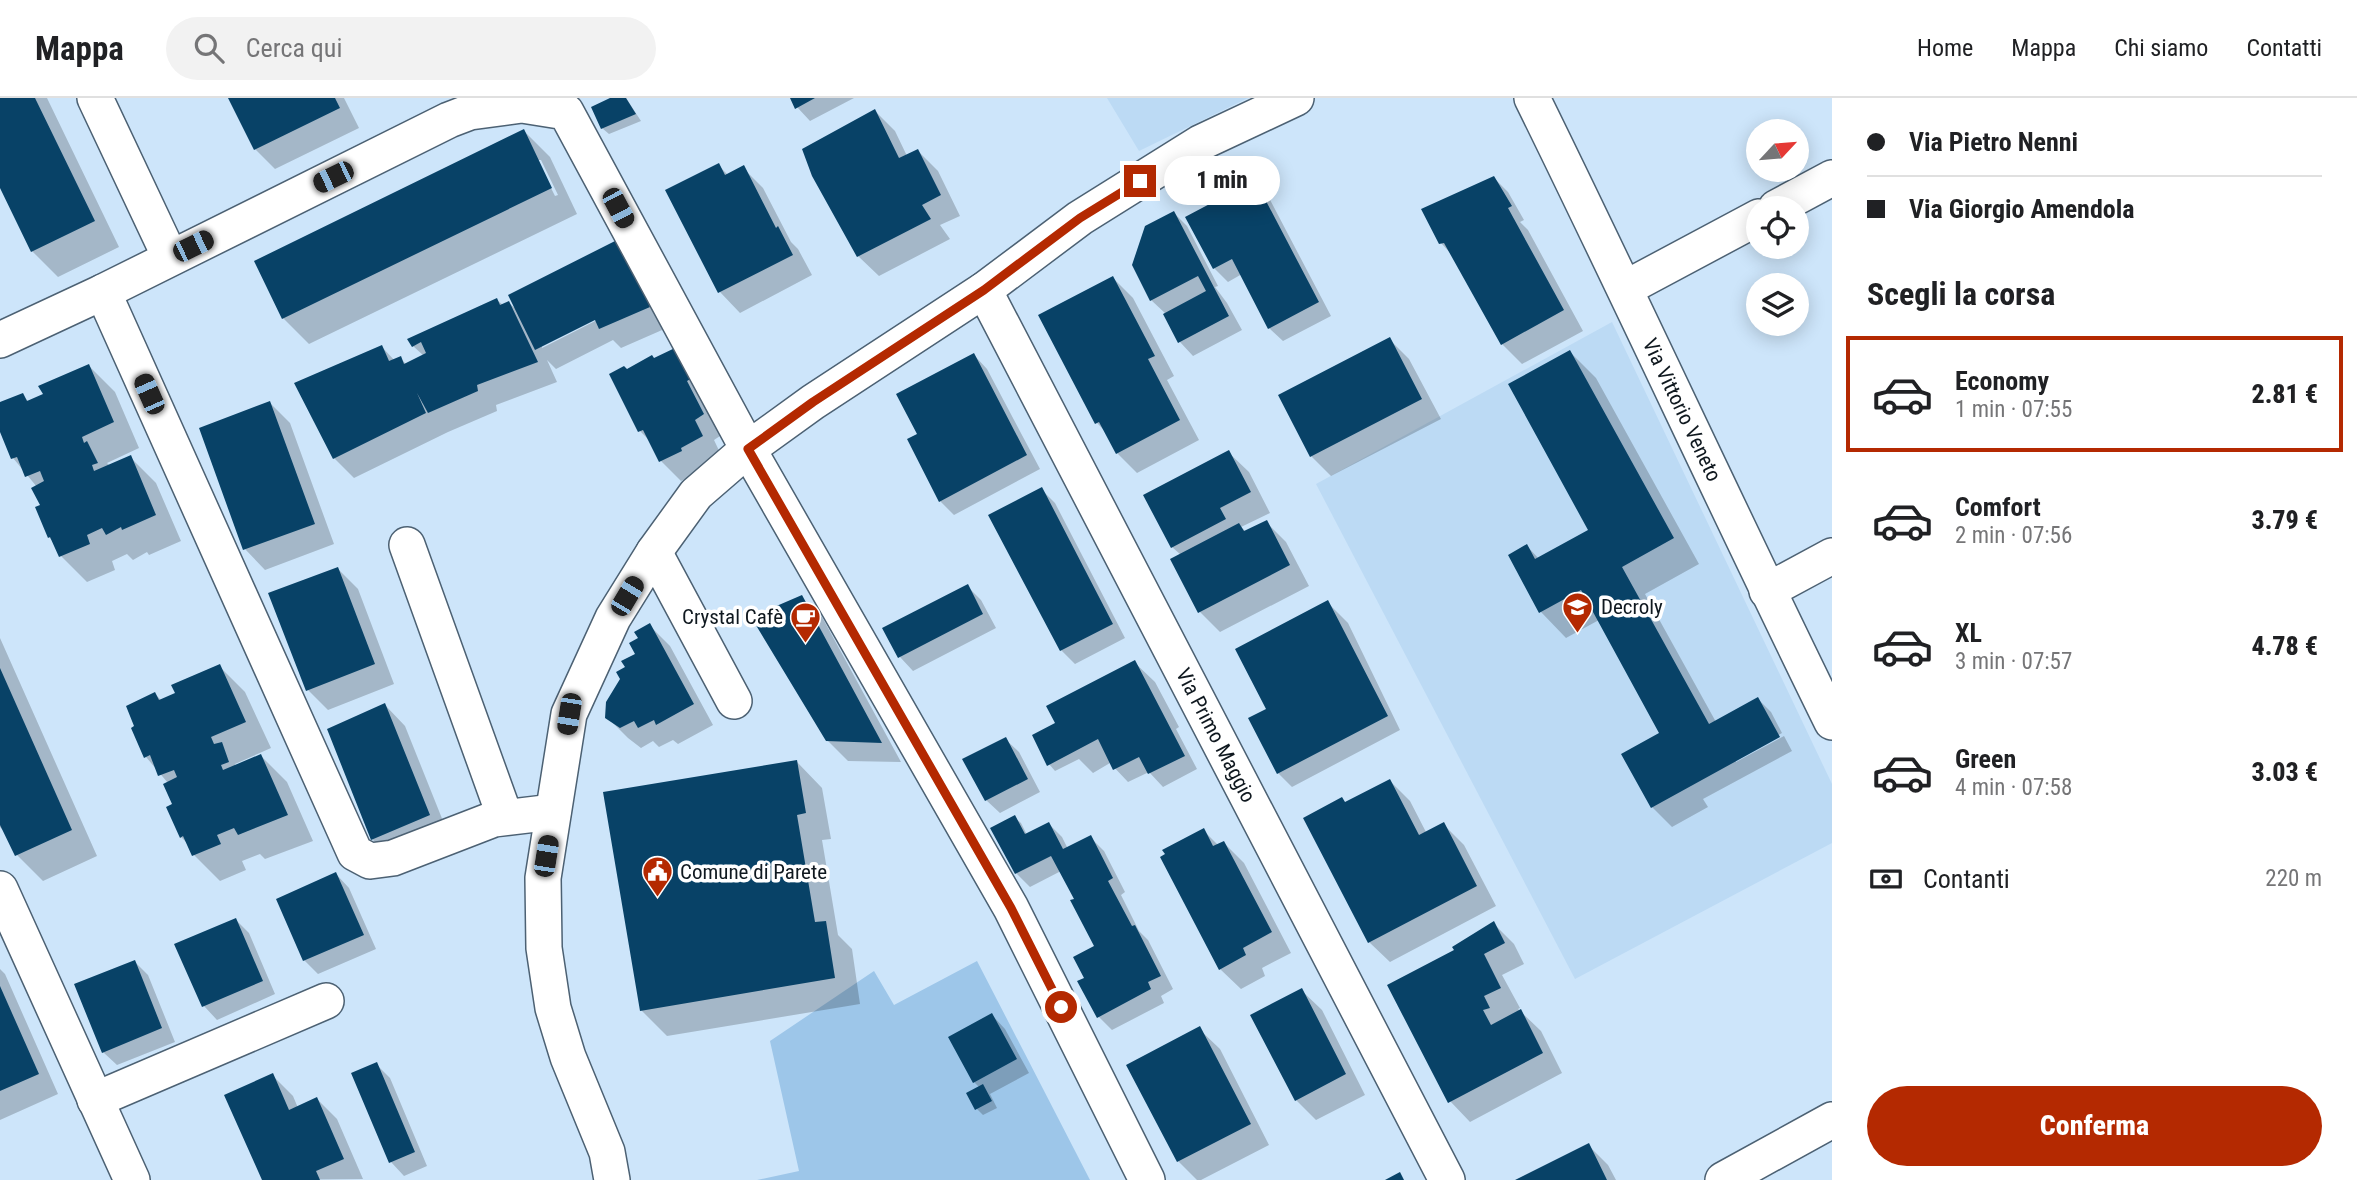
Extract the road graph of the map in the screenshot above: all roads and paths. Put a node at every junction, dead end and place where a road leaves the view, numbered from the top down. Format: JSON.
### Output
{"nodes":[{"id":1,"x":95,"y":98,"type":"edge"},
{"id":2,"x":1296,"y":98,"type":"edge"},
{"id":3,"x":1532,"y":98,"type":"edge"},
{"id":4,"x":458,"y":105,"type":"edge"},
{"id":5,"x":1832,"y":178,"type":"edge"},
{"id":6,"x":1798,"y":196,"type":"edge"},
{"id":7,"x":1746,"y":224,"type":"edge"},
{"id":8,"x":170,"y":257,"type":"junction"},
{"id":9,"x":1626,"y":288,"type":"junction"},
{"id":10,"x":984,"y":290,"type":"junction"},
{"id":11,"x":103,"y":292,"type":"junction"},
{"id":12,"x":0,"y":340,"type":"edge"},
{"id":13,"x":748,"y":449,"type":"junction"},
{"id":14,"x":407,"y":545,"type":"dead end"},
{"id":15,"x":654,"y":552,"type":"junction"},
{"id":16,"x":1832,"y":556,"type":"edge"},
{"id":17,"x":1768,"y":591,"type":"junction"},
{"id":18,"x":734,"y":701,"type":"dead end"},
{"id":19,"x":1832,"y":722,"type":"edge"},
{"id":20,"x":553,"y":812,"type":"junction"},
{"id":21,"x":505,"y":817,"type":"junction"},
{"id":22,"x":0,"y":889,"type":"edge"},
{"id":23,"x":326,"y":1001,"type":"dead end"},
{"id":24,"x":95,"y":1100,"type":"junction"},
{"id":25,"x":1832,"y":1120,"type":"edge"},
{"id":26,"x":601,"y":1177,"type":"edge"},
{"id":27,"x":132,"y":1180,"type":"edge"},
{"id":28,"x":1147,"y":1180,"type":"edge"},
{"id":29,"x":1447,"y":1180,"type":"edge"},
{"id":30,"x":1723,"y":1180,"type":"edge"}],
"edges":[{"from":1,"to":8,"type":"street"},
{"from":2,"to":10,"type":"street"},
{"from":3,"to":9,"type":"street","name":"Via Vittorio Veneto"},
{"from":4,"to":8,"type":"street"},
{"from":4,"to":13,"type":"street"},
{"from":5,"to":6,"type":"street"},
{"from":7,"to":9,"type":"street"},
{"from":8,"to":11,"type":"street"},
{"from":9,"to":17,"type":"street","name":"Via Vittorio Veneto"},
{"from":10,"to":13,"type":"street"},
{"from":10,"to":29,"type":"street","name":"Via Primo Maggio"},
{"from":11,"to":12,"type":"street"},
{"from":11,"to":21,"type":"street"},
{"from":13,"to":15,"type":"street"},
{"from":13,"to":28,"type":"street"},
{"from":14,"to":21,"type":"street"},
{"from":15,"to":18,"type":"street"},
{"from":15,"to":20,"type":"street"},
{"from":16,"to":17,"type":"street"},
{"from":17,"to":19,"type":"street","name":"Via Vittorio Veneto"},
{"from":20,"to":21,"type":"street"},
{"from":20,"to":26,"type":"street"},
{"from":22,"to":24,"type":"street"},
{"from":23,"to":24,"type":"street"},
{"from":24,"to":27,"type":"street"},
{"from":25,"to":30,"type":"street"}]}
